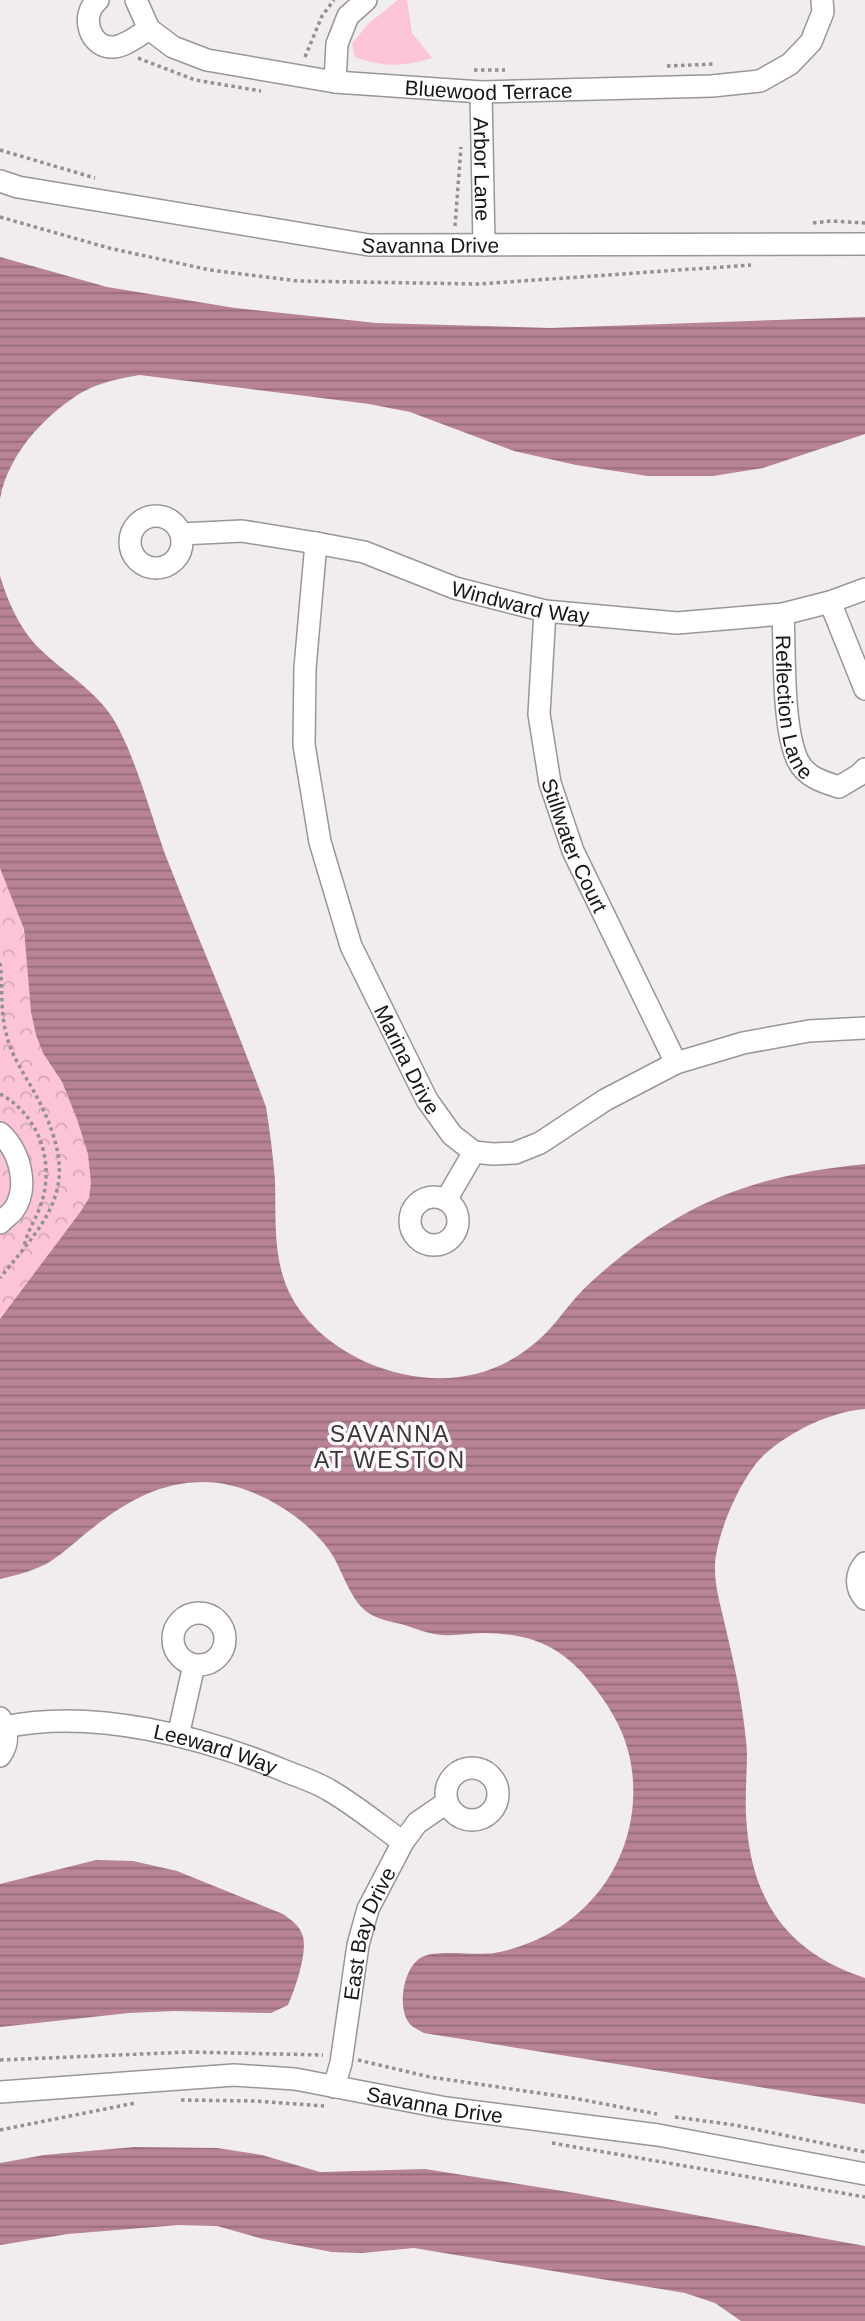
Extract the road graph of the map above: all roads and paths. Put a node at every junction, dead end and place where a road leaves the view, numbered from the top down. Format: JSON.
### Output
{"nodes":[{"id":1,"x":98,"y":0,"type":"edge"},
{"id":2,"x":136,"y":0,"type":"edge"},
{"id":3,"x":334,"y":0,"type":"edge"},
{"id":4,"x":366,"y":0,"type":"edge"},
{"id":5,"x":822,"y":0,"type":"edge"},
{"id":6,"x":149,"y":29,"type":"junction"},
{"id":7,"x":134,"y":58,"type":"dead end"},
{"id":8,"x":303,"y":61,"type":"dead end"},
{"id":9,"x":717,"y":64,"type":"dead end"},
{"id":10,"x":663,"y":66,"type":"dead end"},
{"id":11,"x":468,"y":70,"type":"dead end"},
{"id":12,"x":515,"y":70,"type":"dead end"},
{"id":13,"x":335,"y":82,"type":"junction"},
{"id":14,"x":264,"y":91,"type":"dead end"},
{"id":15,"x":481,"y":92,"type":"junction"},
{"id":16,"x":462,"y":137,"type":"dead end"},
{"id":17,"x":0,"y":150,"type":"edge"},
{"id":18,"x":104,"y":180,"type":"dead end"},
{"id":19,"x":0,"y":181,"type":"edge"},
{"id":20,"x":0,"y":217,"type":"edge"},
{"id":21,"x":455,"y":234,"type":"dead end"},
{"id":22,"x":865,"y":244,"type":"edge"},
{"id":23,"x":484,"y":245,"type":"junction"},
{"id":24,"x":754,"y":265,"type":"dead end"},
{"id":25,"x":181,"y":534,"type":"dead end"},
{"id":26,"x":316,"y":543,"type":"junction"},
{"id":27,"x":865,"y":589,"type":"edge"},
{"id":28,"x":830,"y":602,"type":"junction"},
{"id":29,"x":545,"y":611,"type":"junction"},
{"id":30,"x":783,"y":614,"type":"junction"},
{"id":31,"x":865,"y":689,"type":"edge"},
{"id":32,"x":865,"y":769,"type":"edge"},
{"id":33,"x":0,"y":963,"type":"edge"},
{"id":34,"x":865,"y":1028,"type":"edge"},
{"id":35,"x":676,"y":1063,"type":"junction"},
{"id":36,"x":0,"y":1133,"type":"edge"},
{"id":37,"x":474,"y":1152,"type":"junction"},
{"id":38,"x":446,"y":1200,"type":"dead end"},
{"id":39,"x":0,"y":1223,"type":"edge"},
{"id":40,"x":0,"y":1278,"type":"edge"},
{"id":41,"x":865,"y":1563,"type":"edge"},
{"id":42,"x":865,"y":1599,"type":"edge"},
{"id":43,"x":194,"y":1665,"type":"dead end"},
{"id":44,"x":3,"y":1722,"type":"edge"},
{"id":45,"x":178,"y":1736,"type":"junction"},
{"id":46,"x":0,"y":1756,"type":"edge"},
{"id":47,"x":446,"y":1803,"type":"dead end"},
{"id":48,"x":403,"y":1842,"type":"junction"},
{"id":49,"x":0,"y":2092,"type":"edge"},
{"id":50,"x":330,"y":2097,"type":"junction"},
{"id":51,"x":175,"y":2100,"type":"dead end"},
{"id":52,"x":145,"y":2102,"type":"dead end"},
{"id":53,"x":0,"y":2130,"type":"edge"},
{"id":54,"x":546,"y":2142,"type":"dead end"},
{"id":55,"x":865,"y":2174,"type":"edge"},
{"id":56,"x":865,"y":2197,"type":"edge"}],
"edges":[{"from":1,"to":6,"type":"street"},
{"from":2,"to":6,"type":"street"},
{"from":3,"to":8,"type":"path"},
{"from":4,"to":13,"type":"street"},
{"from":5,"to":15,"type":"street","name":"Bluewood Terrace"},
{"from":6,"to":13,"type":"street","name":"Bluewood Terrace"},
{"from":7,"to":14,"type":"path"},
{"from":9,"to":10,"type":"path"},
{"from":11,"to":12,"type":"path"},
{"from":13,"to":15,"type":"street","name":"Bluewood Terrace"},
{"from":15,"to":23,"type":"street","name":"Arbor Lane"},
{"from":16,"to":21,"type":"path"},
{"from":17,"to":18,"type":"path"},
{"from":19,"to":23,"type":"street","name":"Savanna Drive"},
{"from":20,"to":24,"type":"path"},
{"from":22,"to":23,"type":"street","name":"Savanna Drive"},
{"from":25,"to":26,"type":"street","name":"Windward Way"},
{"from":26,"to":29,"type":"street","name":"Windward Way"},
{"from":26,"to":37,"type":"street","name":"Marina Drive"},
{"from":27,"to":28,"type":"street","name":"Windward Way"},
{"from":28,"to":30,"type":"street","name":"Windward Way"},
{"from":28,"to":31,"type":"street"},
{"from":29,"to":30,"type":"street","name":"Windward Way"},
{"from":29,"to":35,"type":"street","name":"Stillwater Court"},
{"from":30,"to":32,"type":"street","name":"Reflection Lane"},
{"from":33,"to":40,"type":"path"},
{"from":34,"to":35,"type":"street"},
{"from":35,"to":37,"type":"street"},
{"from":36,"to":39,"type":"street"},
{"from":37,"to":38,"type":"street"},
{"from":41,"to":42,"type":"street"},
{"from":43,"to":45,"type":"street"},
{"from":44,"to":45,"type":"street","name":"Leeward Way"},
{"from":44,"to":46,"type":"street","name":"Leeward Way"},
{"from":45,"to":48,"type":"street","name":"Leeward Way"},
{"from":47,"to":48,"type":"street","name":"East Bay Drive"},
{"from":48,"to":50,"type":"street","name":"East Bay Drive"},
{"from":49,"to":50,"type":"street","name":"Savanna Drive"},
{"from":50,"to":51,"type":"path"},
{"from":50,"to":55,"type":"street","name":"Savanna Drive"},
{"from":52,"to":53,"type":"path"},
{"from":54,"to":56,"type":"path"}]}
